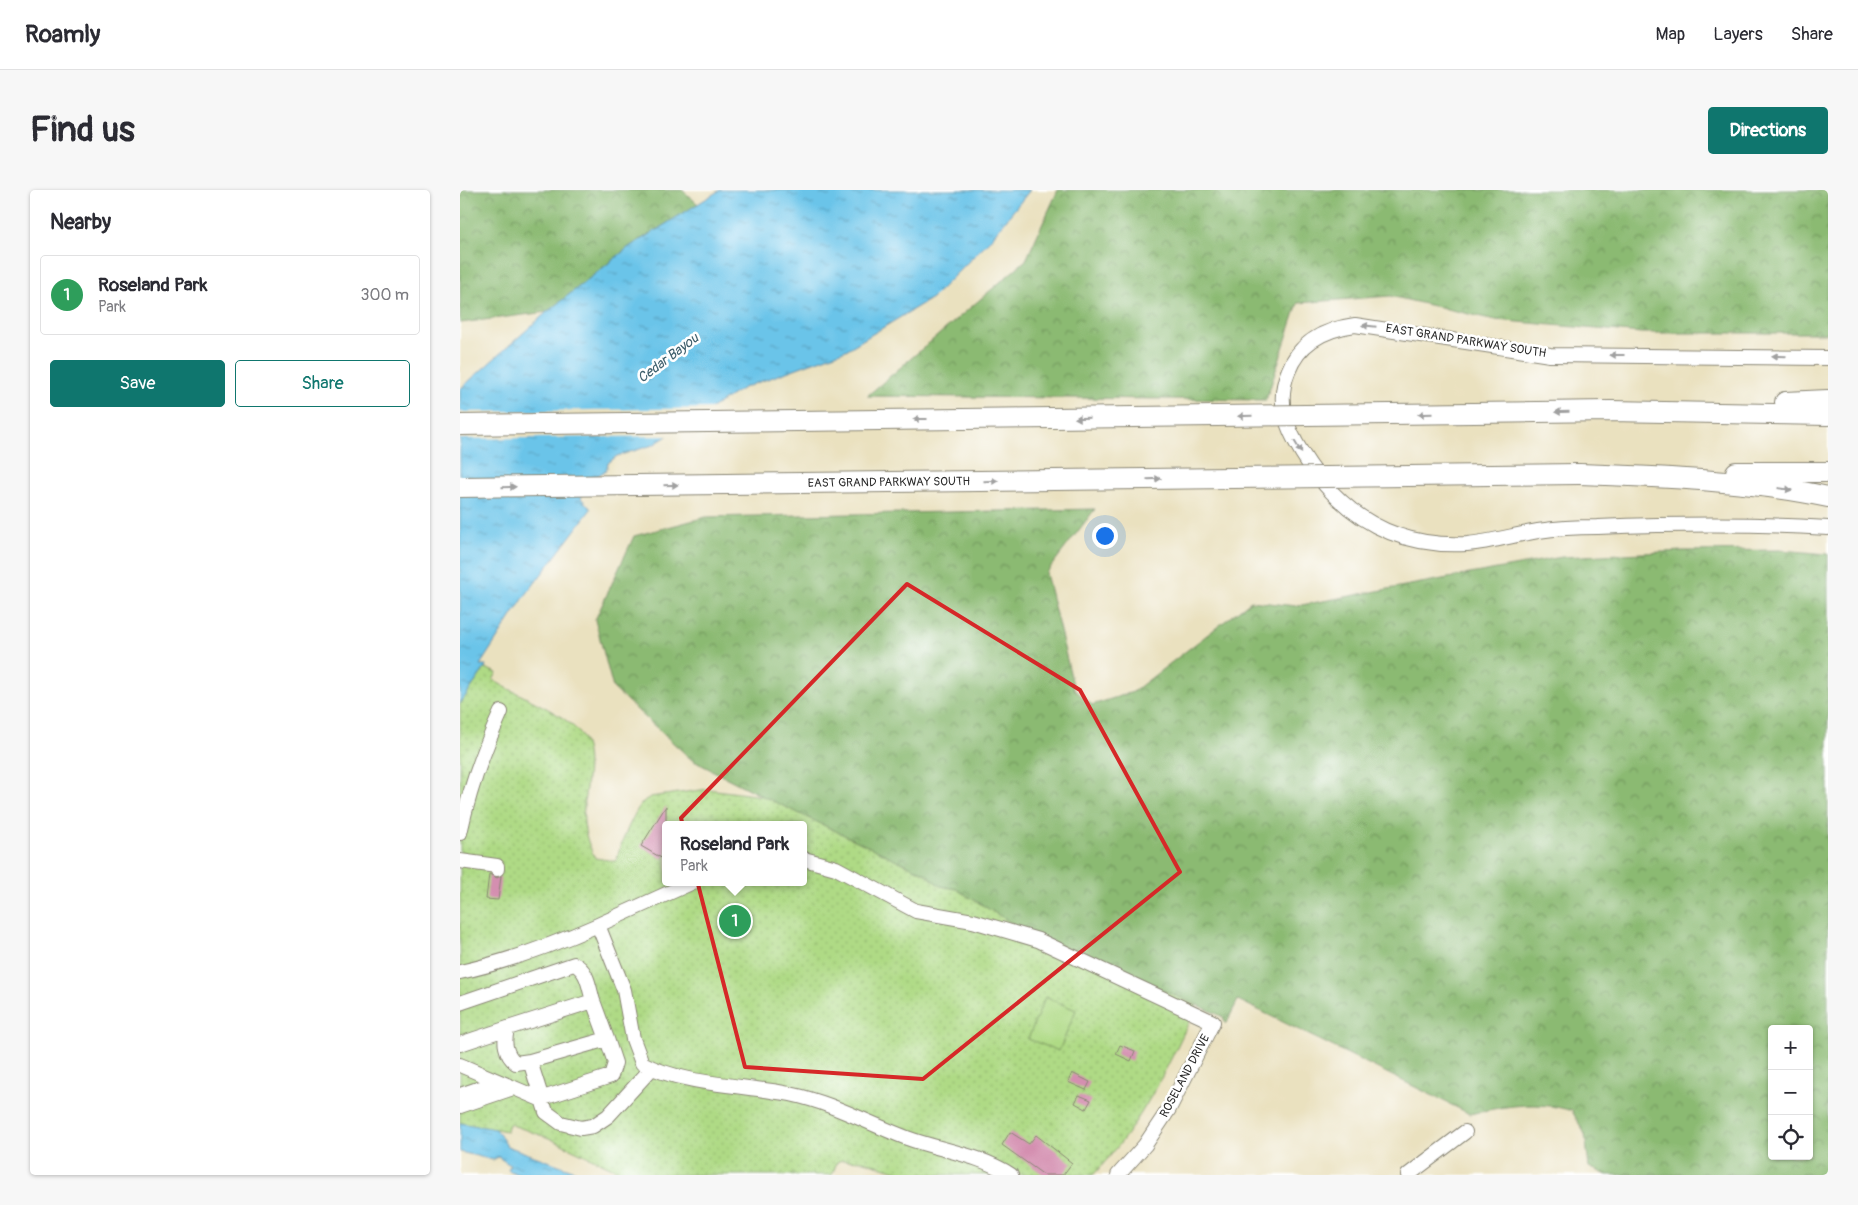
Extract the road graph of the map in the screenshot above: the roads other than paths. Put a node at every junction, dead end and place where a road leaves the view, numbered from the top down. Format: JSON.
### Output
{"nodes":[{"id":1,"x":1828,"y":358,"type":"edge"},
{"id":2,"x":1828,"y":400,"type":"edge"},
{"id":3,"x":1610,"y":411,"type":"junction"},
{"id":4,"x":1828,"y":415,"type":"edge"},
{"id":5,"x":460,"y":425,"type":"edge"},
{"id":6,"x":1828,"y":472,"type":"edge"},
{"id":7,"x":1579,"y":474,"type":"junction"},
{"id":8,"x":460,"y":487,"type":"edge"},
{"id":9,"x":1828,"y":497,"type":"edge"},
{"id":10,"x":1828,"y":528,"type":"edge"},
{"id":11,"x":501,"y":712,"type":"dead end"},
{"id":12,"x":460,"y":833,"type":"edge"},
{"id":13,"x":807,"y":860,"type":"edge"},
{"id":14,"x":460,"y":861,"type":"edge"},
{"id":15,"x":497,"y":869,"type":"dead end"},
{"id":16,"x":684,"y":886,"type":"edge"},
{"id":17,"x":598,"y":925,"type":"junction"},
{"id":18,"x":460,"y":972,"type":"edge"},
{"id":19,"x":593,"y":1001,"type":"junction"},
{"id":20,"x":460,"y":1003,"type":"edge"},
{"id":21,"x":508,"y":1028,"type":"junction"},
{"id":22,"x":607,"y":1039,"type":"junction"},
{"id":23,"x":460,"y":1044,"type":"edge"},
{"id":24,"x":530,"y":1061,"type":"junction"},
{"id":25,"x":460,"y":1065,"type":"edge"},
{"id":26,"x":652,"y":1068,"type":"junction"},
{"id":27,"x":498,"y":1082,"type":"junction"},
{"id":28,"x":513,"y":1088,"type":"junction"},
{"id":29,"x":460,"y":1095,"type":"edge"},
{"id":30,"x":540,"y":1099,"type":"junction"},
{"id":31,"x":460,"y":1106,"type":"edge"},
{"id":32,"x":1465,"y":1132,"type":"dead end"},
{"id":33,"x":1011,"y":1175,"type":"edge"},
{"id":34,"x":1118,"y":1175,"type":"edge"},
{"id":35,"x":1408,"y":1175,"type":"edge"}],
"edges":[{"from":1,"to":10,"type":"street","name":"EAST GRAND PARKWAY SOUTH","one_way":true},
{"from":2,"to":3,"type":"highway"},
{"from":3,"to":4,"type":"highway"},
{"from":3,"to":5,"type":"highway","one_way":true,"bridge":true},
{"from":6,"to":7,"type":"highway","name":"EAST GRAND PARKWAY SOUTH"},
{"from":8,"to":7,"type":"highway","name":"EAST GRAND PARKWAY SOUTH","one_way":true,"bridge":true},
{"from":7,"to":9,"type":"highway","one_way":true},
{"from":11,"to":12,"type":"street"},
{"from":13,"to":34,"type":"street","name":"ROSELAND DRIVE"},
{"from":14,"to":15,"type":"street"},
{"from":16,"to":17,"type":"street"},
{"from":17,"to":18,"type":"street"},
{"from":17,"to":26,"type":"street"},
{"from":19,"to":20,"type":"street"},
{"from":19,"to":21,"type":"street"},
{"from":19,"to":22,"type":"street"},
{"from":21,"to":23,"type":"street"},
{"from":21,"to":24,"type":"street"},
{"from":22,"to":24,"type":"street"},
{"from":22,"to":30,"type":"street"},
{"from":24,"to":30,"type":"street"},
{"from":25,"to":27,"type":"street"},
{"from":26,"to":30,"type":"street"},
{"from":26,"to":33,"type":"street"},
{"from":27,"to":28,"type":"street"},
{"from":27,"to":29,"type":"street"},
{"from":28,"to":30,"type":"street"},
{"from":28,"to":31,"type":"street"},
{"from":32,"to":35,"type":"street"}]}
